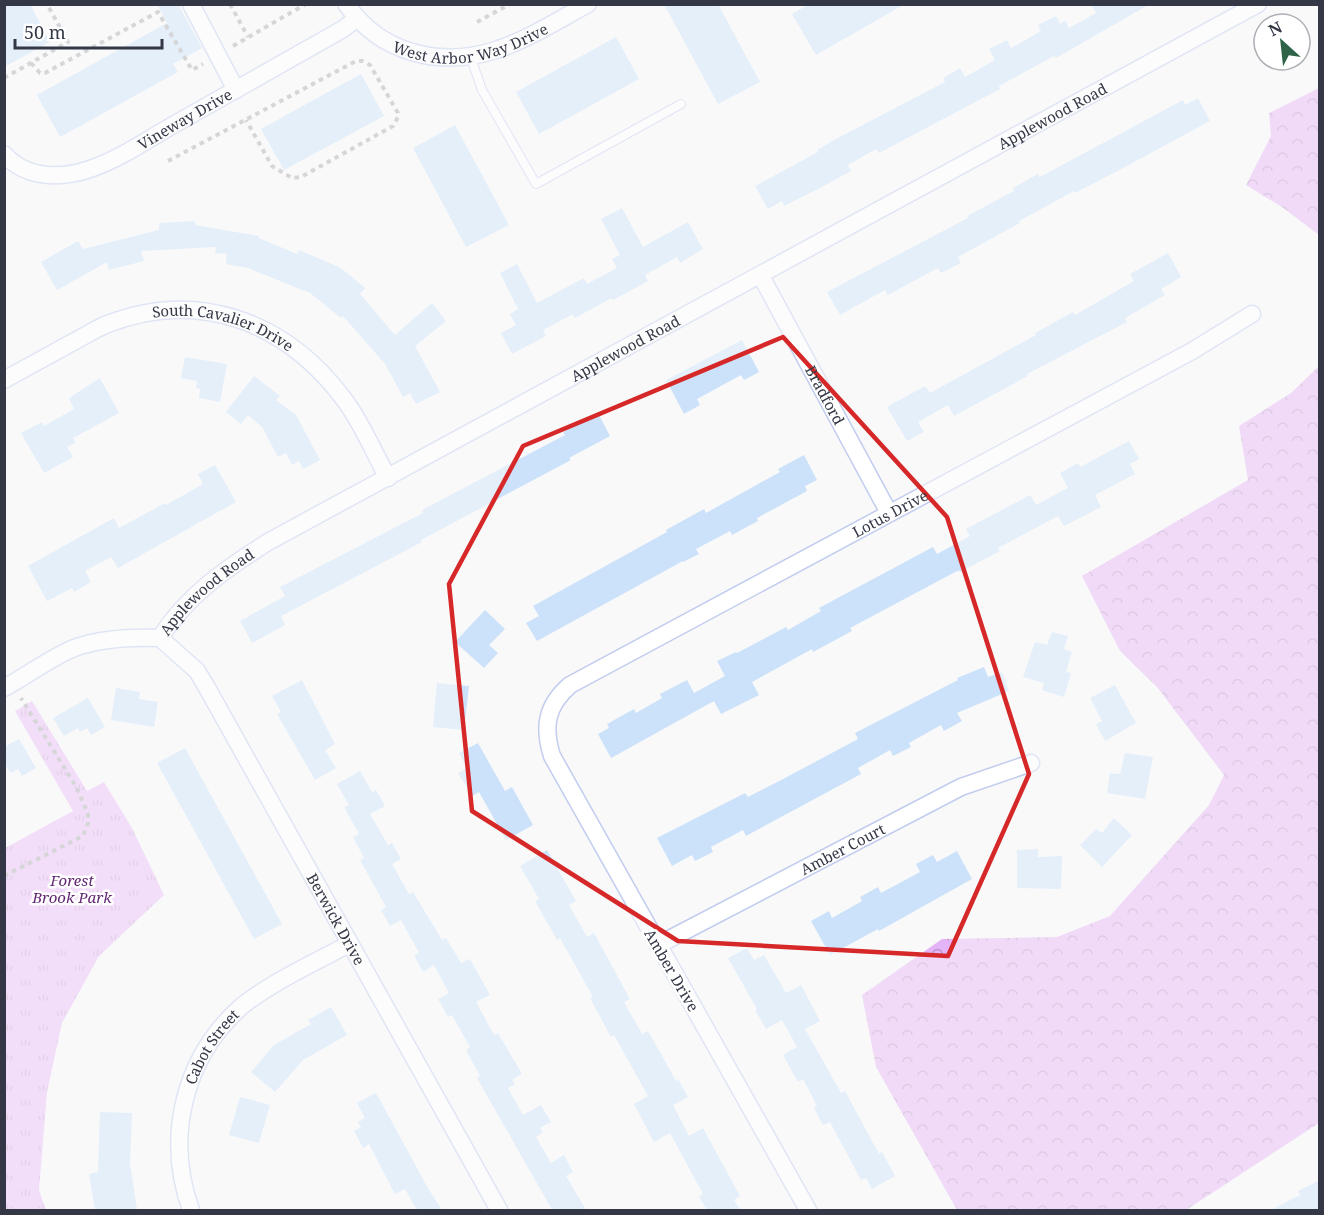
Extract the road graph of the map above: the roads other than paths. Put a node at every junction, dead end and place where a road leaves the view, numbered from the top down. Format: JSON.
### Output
{"nodes":[{"id":1,"x":191,"y":4,"type":"edge"},
{"id":2,"x":588,"y":4,"type":"edge"},
{"id":3,"x":1258,"y":4,"type":"edge"},
{"id":4,"x":351,"y":12,"type":"edge"},
{"id":5,"x":471,"y":58,"type":"junction"},
{"id":6,"x":236,"y":90,"type":"junction"},
{"id":7,"x":681,"y":104,"type":"dead end"},
{"id":8,"x":4,"y":154,"type":"edge"},
{"id":9,"x":761,"y":276,"type":"junction"},
{"id":10,"x":1252,"y":314,"type":"dead end"},
{"id":11,"x":4,"y":380,"type":"edge"},
{"id":12,"x":388,"y":478,"type":"junction"},
{"id":13,"x":889,"y":513,"type":"junction"},
{"id":14,"x":160,"y":638,"type":"junction"},
{"id":15,"x":11,"y":690,"type":"edge"},
{"id":16,"x":546,"y":727,"type":"joint"},
{"id":17,"x":1031,"y":763,"type":"dead end"},
{"id":18,"x":349,"y":944,"type":"junction"},
{"id":19,"x":658,"y":945,"type":"junction"},
{"id":20,"x":190,"y":1210,"type":"edge"},
{"id":21,"x":499,"y":1210,"type":"edge"},
{"id":22,"x":808,"y":1210,"type":"edge"}],
"edges":[{"from":1,"to":6,"type":"street"},
{"from":2,"to":5,"type":"street","name":"West Arbor Way Drive"},
{"from":3,"to":9,"type":"street","name":"Applewood Road"},
{"from":4,"to":5,"type":"street","name":"West Arbor Way Drive"},
{"from":4,"to":6,"type":"street","name":"Vineway Drive"},
{"from":5,"to":7,"type":"lane"},
{"from":6,"to":8,"type":"street","name":"Vineway Drive"},
{"from":9,"to":12,"type":"street","name":"Applewood Road"},
{"from":9,"to":13,"type":"street","name":"Bradford"},
{"from":10,"to":13,"type":"street","name":"Lotus Drive"},
{"from":11,"to":12,"type":"street","name":"South Cavalier Drive"},
{"from":12,"to":14,"type":"street","name":"Applewood Road"},
{"from":13,"to":16,"type":"street","name":"Lotus Drive"},
{"from":14,"to":15,"type":"street","name":"Applewood Road"},
{"from":14,"to":18,"type":"street","name":"Berwick Drive"},
{"from":16,"to":19,"type":"street","name":"Amber Drive"},
{"from":17,"to":19,"type":"street","name":"Amber Court"},
{"from":18,"to":20,"type":"street","name":"Cabot Street"},
{"from":18,"to":21,"type":"street","name":"Berwick Drive"},
{"from":19,"to":22,"type":"street","name":"Amber Drive"}]}
